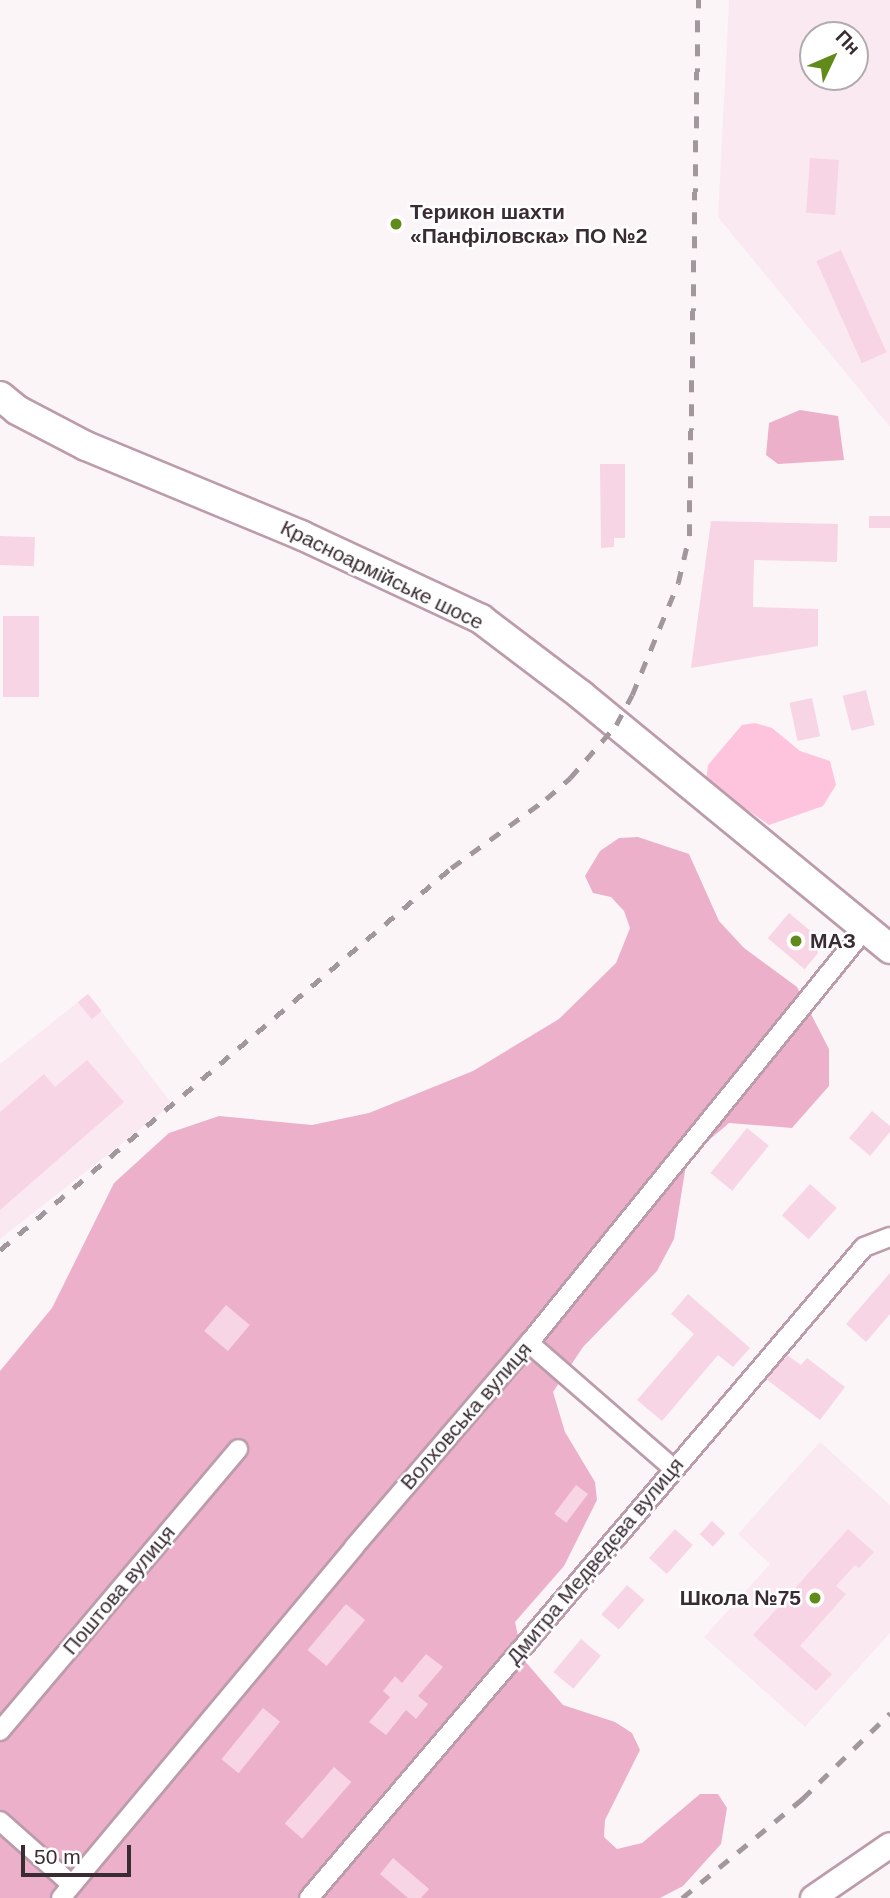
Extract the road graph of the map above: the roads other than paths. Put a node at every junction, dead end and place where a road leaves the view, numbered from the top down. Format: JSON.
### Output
{"nodes":[{"id":1,"x":0,"y":396,"type":"edge"},
{"id":2,"x":865,"y":929,"type":"junction"},
{"id":3,"x":890,"y":949,"type":"edge"},
{"id":4,"x":890,"y":1237,"type":"edge"},
{"id":5,"x":529,"y":1343,"type":"junction"},
{"id":6,"x":238,"y":1449,"type":"dead end"},
{"id":7,"x":673,"y":1468,"type":"junction"},
{"id":8,"x":0,"y":1731,"type":"edge"},
{"id":9,"x":0,"y":1821,"type":"edge"},
{"id":10,"x":887,"y":1845,"type":"edge"},
{"id":11,"x":67,"y":1891,"type":"edge"},
{"id":12,"x":309,"y":1898,"type":"edge"},
{"id":13,"x":813,"y":1898,"type":"edge"}],
"edges":[{"from":1,"to":2,"type":"main road","name":"Красноармійське шосе"},
{"from":2,"to":3,"type":"main road","name":"Красноармійське шосе"},
{"from":2,"to":5,"type":"street","name":"Волховська вулиця"},
{"from":4,"to":7,"type":"street","name":"Дмитра Медведєва вулиця"},
{"from":5,"to":7,"type":"street"},
{"from":5,"to":11,"type":"street","name":"Волховська вулиця"},
{"from":6,"to":8,"type":"street","name":"Поштова вулиця"},
{"from":7,"to":12,"type":"street","name":"Дмитра Медведєва вулиця"},
{"from":9,"to":11,"type":"street"},
{"from":10,"to":13,"type":"main road"}]}
